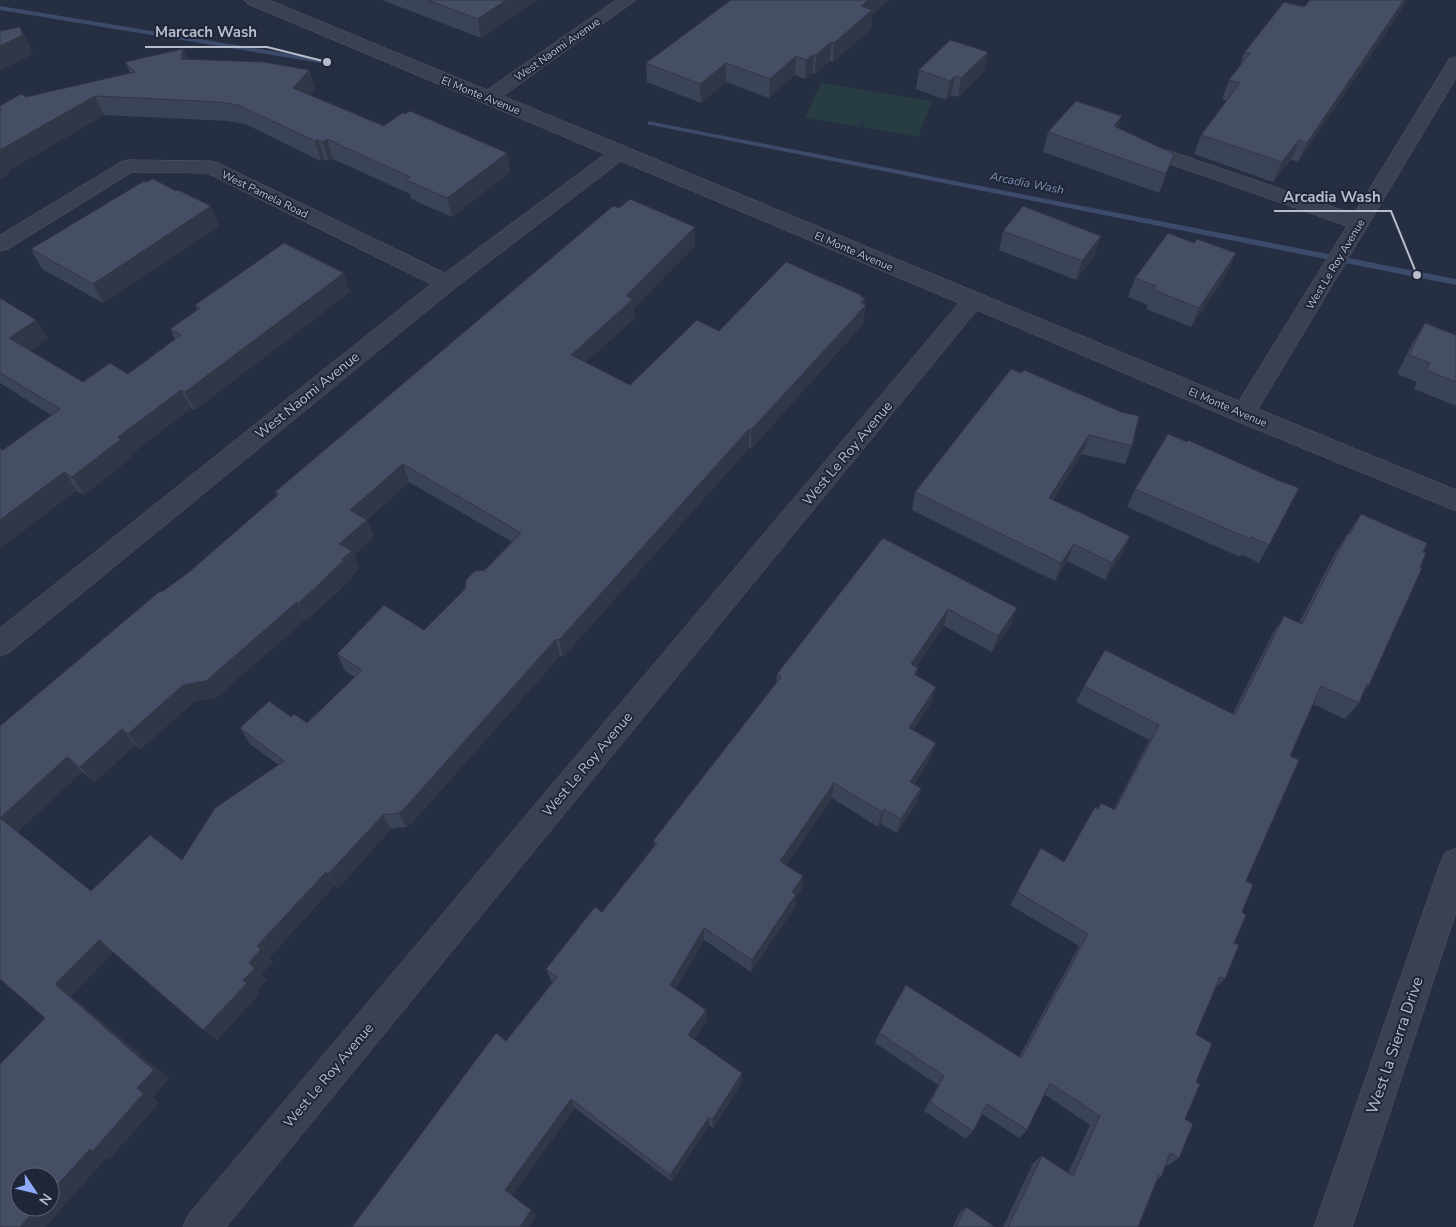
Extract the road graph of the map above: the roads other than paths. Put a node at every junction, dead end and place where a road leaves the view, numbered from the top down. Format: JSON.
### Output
{"nodes":[{"id":1,"x":254,"y":0,"type":"edge"},
{"id":2,"x":627,"y":0,"type":"edge"},
{"id":3,"x":1456,"y":63,"type":"edge"},
{"id":4,"x":488,"y":98,"type":"junction"},
{"id":5,"x":619,"y":153,"type":"junction"},
{"id":6,"x":1147,"y":154,"type":"edge"},
{"id":7,"x":1355,"y":232,"type":"junction"},
{"id":8,"x":0,"y":244,"type":"edge"},
{"id":9,"x":447,"y":282,"type":"junction"},
{"id":10,"x":973,"y":301,"type":"junction"},
{"id":11,"x":1243,"y":414,"type":"junction"},
{"id":12,"x":1456,"y":501,"type":"edge"},
{"id":13,"x":0,"y":644,"type":"edge"},
{"id":14,"x":1456,"y":864,"type":"edge"},
{"id":15,"x":202,"y":1227,"type":"edge"},
{"id":16,"x":1333,"y":1227,"type":"edge"}],
"edges":[{"from":1,"to":4,"type":"street","name":"El Monte Avenue"},
{"from":2,"to":4,"type":"street","name":"West Naomi Avenue"},
{"from":3,"to":7,"type":"street","name":"West Le Roy Avenue"},
{"from":4,"to":5,"type":"street","name":"El Monte Avenue"},
{"from":5,"to":9,"type":"street","name":"West Naomi Avenue"},
{"from":5,"to":10,"type":"street","name":"El Monte Avenue"},
{"from":6,"to":7,"type":"street"},
{"from":7,"to":11,"type":"street","name":"West Le Roy Avenue"},
{"from":8,"to":9,"type":"street","name":"West Pamela Road"},
{"from":9,"to":13,"type":"street","name":"West Naomi Avenue"},
{"from":10,"to":11,"type":"street","name":"El Monte Avenue"},
{"from":10,"to":15,"type":"street","name":"West Le Roy Avenue"},
{"from":11,"to":12,"type":"street","name":"El Monte Avenue"},
{"from":14,"to":16,"type":"street","name":"West la Sierra Drive"}]}
